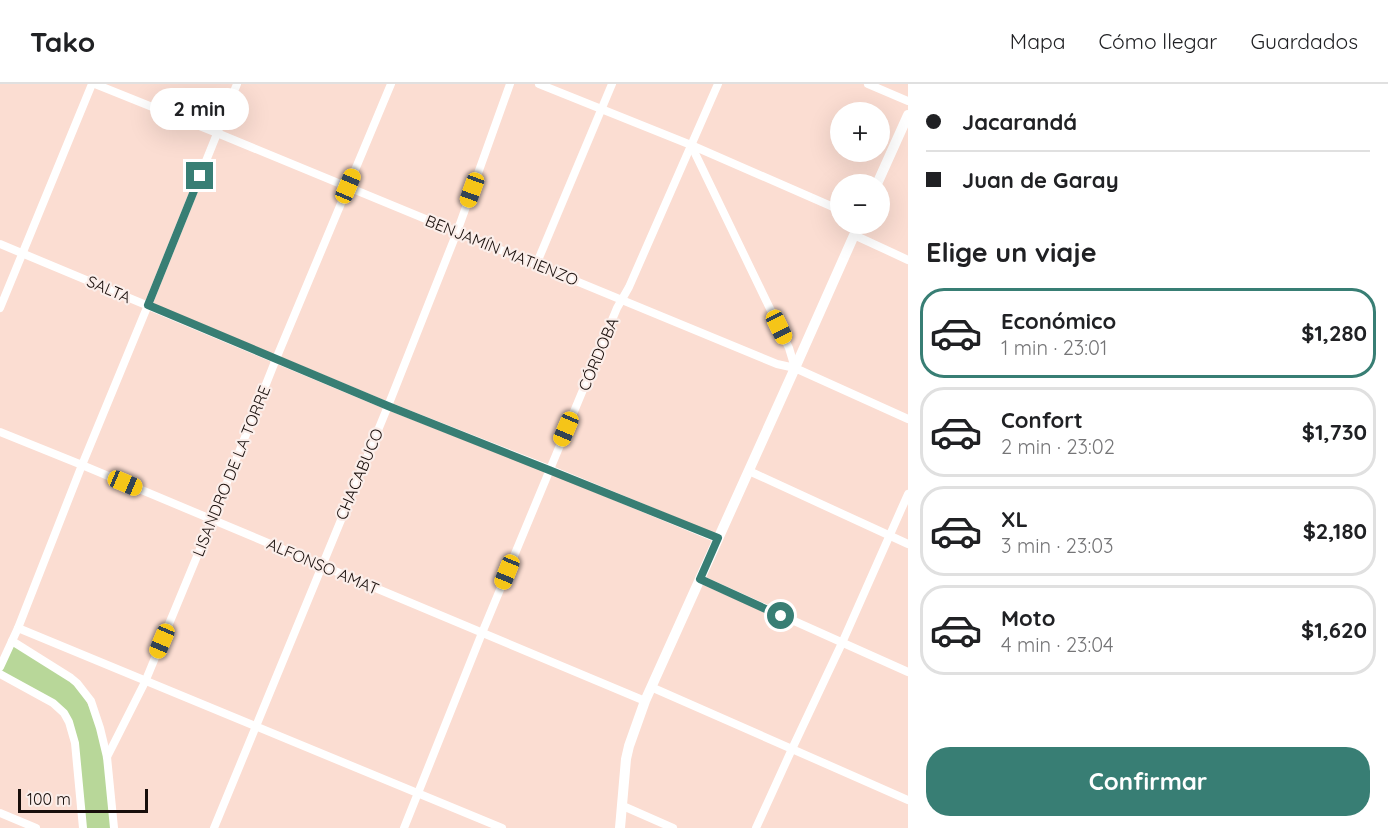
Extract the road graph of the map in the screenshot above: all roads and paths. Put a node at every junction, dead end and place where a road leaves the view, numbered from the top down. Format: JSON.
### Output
{"nodes":[{"id":1,"x":93,"y":84,"type":"edge"},
{"id":2,"x":237,"y":84,"type":"edge"},
{"id":3,"x":391,"y":84,"type":"edge"},
{"id":4,"x":510,"y":84,"type":"edge"},
{"id":5,"x":539,"y":84,"type":"edge"},
{"id":6,"x":612,"y":84,"type":"edge"},
{"id":7,"x":718,"y":84,"type":"edge"},
{"id":8,"x":868,"y":84,"type":"edge"},
{"id":9,"x":908,"y":101,"type":"edge"},
{"id":10,"x":601,"y":110,"type":"junction"},
{"id":11,"x":908,"y":115,"type":"edge"},
{"id":12,"x":217,"y":133,"type":"junction"},
{"id":13,"x":692,"y":145,"type":"junction"},
{"id":14,"x":881,"y":174,"type":"edge"},
{"id":15,"x":348,"y":186,"type":"junction"},
{"id":16,"x":830,"y":206,"type":"edge"},
{"id":17,"x":457,"y":232,"type":"junction"},
{"id":18,"x":854,"y":235,"type":"joint"},
{"id":19,"x":0,"y":244,"type":"edge"},
{"id":20,"x":22,"y":253,"type":"junction"},
{"id":21,"x":908,"y":260,"type":"edge"},
{"id":22,"x":537,"y":265,"type":"junction"},
{"id":23,"x":622,"y":300,"type":"junction"},
{"id":24,"x":148,"y":305,"type":"junction"},
{"id":25,"x":0,"y":308,"type":"edge"},
{"id":26,"x":276,"y":359,"type":"junction"},
{"id":27,"x":795,"y":368,"type":"junction"},
{"id":28,"x":388,"y":406,"type":"junction"},
{"id":29,"x":908,"y":419,"type":"edge"},
{"id":30,"x":0,"y":432,"type":"edge"},
{"id":31,"x":82,"y":465,"type":"junction"},
{"id":32,"x":549,"y":470,"type":"junction"},
{"id":33,"x":749,"y":471,"type":"junction"},
{"id":34,"x":908,"y":494,"type":"edge"},
{"id":35,"x":212,"y":520,"type":"junction"},
{"id":36,"x":890,"y":536,"type":"junction"},
{"id":37,"x":718,"y":538,"type":"junction"},
{"id":38,"x":908,"y":544,"type":"edge"},
{"id":39,"x":321,"y":566,"type":"junction"},
{"id":40,"x":700,"y":579,"type":"junction"},
{"id":41,"x":18,"y":628,"type":"junction"},
{"id":42,"x":482,"y":633,"type":"junction"},
{"id":43,"x":12,"y":641,"type":"junction"},
{"id":44,"x":842,"y":643,"type":"junction"},
{"id":45,"x":0,"y":667,"type":"edge"},
{"id":46,"x":908,"y":672,"type":"edge"},
{"id":47,"x":0,"y":674,"type":"edge"},
{"id":48,"x":145,"y":682,"type":"junction"},
{"id":49,"x":651,"y":687,"type":"junction"},
{"id":50,"x":645,"y":701,"type":"junction"},
{"id":51,"x":256,"y":727,"type":"junction"},
{"id":52,"x":792,"y":749,"type":"junction"},
{"id":53,"x":107,"y":757,"type":"junction"},
{"id":54,"x":418,"y":794,"type":"junction"},
{"id":55,"x":908,"y":800,"type":"edge"},
{"id":56,"x":623,"y":806,"type":"junction"},
{"id":57,"x":0,"y":813,"type":"edge"},
{"id":58,"x":20,"y":825,"type":"edge"},
{"id":59,"x":36,"y":828,"type":"edge"},
{"id":60,"x":83,"y":828,"type":"edge"},
{"id":61,"x":114,"y":828,"type":"edge"},
{"id":62,"x":214,"y":828,"type":"edge"},
{"id":63,"x":404,"y":828,"type":"edge"},
{"id":64,"x":502,"y":828,"type":"edge"},
{"id":65,"x":620,"y":828,"type":"edge"},
{"id":66,"x":673,"y":828,"type":"edge"},
{"id":67,"x":756,"y":828,"type":"edge"}],
"edges":[{"from":1,"to":12,"type":"street","name":"BENJAMÍN MATIENZO"},
{"from":1,"to":20,"type":"street"},
{"from":2,"to":12,"type":"street"},
{"from":3,"to":15,"type":"street","name":"LISANDRO DE LA TORRE"},
{"from":4,"to":17,"type":"street","name":"CHACABUCO"},
{"from":5,"to":10,"type":"street"},
{"from":6,"to":10,"type":"street"},
{"from":7,"to":13,"type":"street","name":"CÓRDOBA"},
{"from":8,"to":9,"type":"street"},
{"from":10,"to":13,"type":"street"},
{"from":10,"to":22,"type":"street"},
{"from":11,"to":14,"type":"main road"},
{"from":12,"to":15,"type":"street","name":"BENJAMÍN MATIENZO"},
{"from":12,"to":24,"type":"street"},
{"from":13,"to":16,"type":"street"},
{"from":13,"to":23,"type":"street","name":"CÓRDOBA"},
{"from":13,"to":27,"type":"street"},
{"from":15,"to":17,"type":"street","name":"BENJAMÍN MATIENZO"},
{"from":15,"to":26,"type":"street","name":"LISANDRO DE LA TORRE"},
{"from":17,"to":22,"type":"street","name":"BENJAMÍN MATIENZO"},
{"from":17,"to":28,"type":"street","name":"CHACABUCO"},
{"from":18,"to":21,"type":"street"},
{"from":18,"to":27,"type":"main road"},
{"from":19,"to":20,"type":"street","name":"SALTA"},
{"from":20,"to":24,"type":"street","name":"SALTA"},
{"from":20,"to":25,"type":"street"},
{"from":22,"to":23,"type":"street","name":"BENJAMÍN MATIENZO"},
{"from":23,"to":27,"type":"street","name":"BENJAMÍN MATIENZO"},
{"from":23,"to":32,"type":"street","name":"CÓRDOBA"},
{"from":24,"to":26,"type":"street","name":"SALTA"},
{"from":24,"to":31,"type":"street"},
{"from":26,"to":28,"type":"street","name":"SALTA"},
{"from":26,"to":35,"type":"street","name":"LISANDRO DE LA TORRE"},
{"from":27,"to":29,"type":"street","name":"BENJAMÍN MATIENZO"},
{"from":27,"to":33,"type":"main road"},
{"from":28,"to":32,"type":"street","name":"SALTA"},
{"from":28,"to":39,"type":"street","name":"CHACABUCO"},
{"from":30,"to":31,"type":"street","name":"ALFONSO AMAT"},
{"from":31,"to":35,"type":"street","name":"ALFONSO AMAT"},
{"from":31,"to":41,"type":"street"},
{"from":32,"to":37,"type":"street","name":"SALTA"},
{"from":32,"to":42,"type":"street","name":"CÓRDOBA"},
{"from":33,"to":36,"type":"street"},
{"from":33,"to":37,"type":"main road"},
{"from":34,"to":36,"type":"street"},
{"from":35,"to":39,"type":"street","name":"ALFONSO AMAT"},
{"from":35,"to":48,"type":"street","name":"LISANDRO DE LA TORRE"},
{"from":36,"to":38,"type":"street"},
{"from":36,"to":44,"type":"street"},
{"from":37,"to":40,"type":"main road"},
{"from":39,"to":42,"type":"street","name":"ALFONSO AMAT"},
{"from":39,"to":51,"type":"street","name":"CHACABUCO"},
{"from":40,"to":44,"type":"street"},
{"from":40,"to":49,"type":"main road"},
{"from":41,"to":43,"type":"street"},
{"from":41,"to":48,"type":"street"},
{"from":42,"to":50,"type":"street","name":"ALFONSO AMAT"},
{"from":42,"to":54,"type":"street","name":"CÓRDOBA"},
{"from":43,"to":45,"type":"street"},
{"from":43,"to":53,"type":"street"},
{"from":44,"to":46,"type":"street"},
{"from":44,"to":52,"type":"street"},
{"from":47,"to":60,"type":"street"},
{"from":48,"to":51,"type":"street"},
{"from":48,"to":53,"type":"street","name":"LISANDRO DE LA TORRE"},
{"from":49,"to":50,"type":"main road"},
{"from":49,"to":52,"type":"street"},
{"from":50,"to":56,"type":"main road"},
{"from":51,"to":54,"type":"street"},
{"from":51,"to":62,"type":"street","name":"CHACABUCO"},
{"from":52,"to":55,"type":"street"},
{"from":52,"to":67,"type":"street"},
{"from":53,"to":61,"type":"street"},
{"from":54,"to":63,"type":"street","name":"CÓRDOBA"},
{"from":54,"to":64,"type":"street"},
{"from":56,"to":65,"type":"main road"},
{"from":56,"to":66,"type":"street"},
{"from":57,"to":58,"type":"street"},
{"from":58,"to":59,"type":"street"}]}
